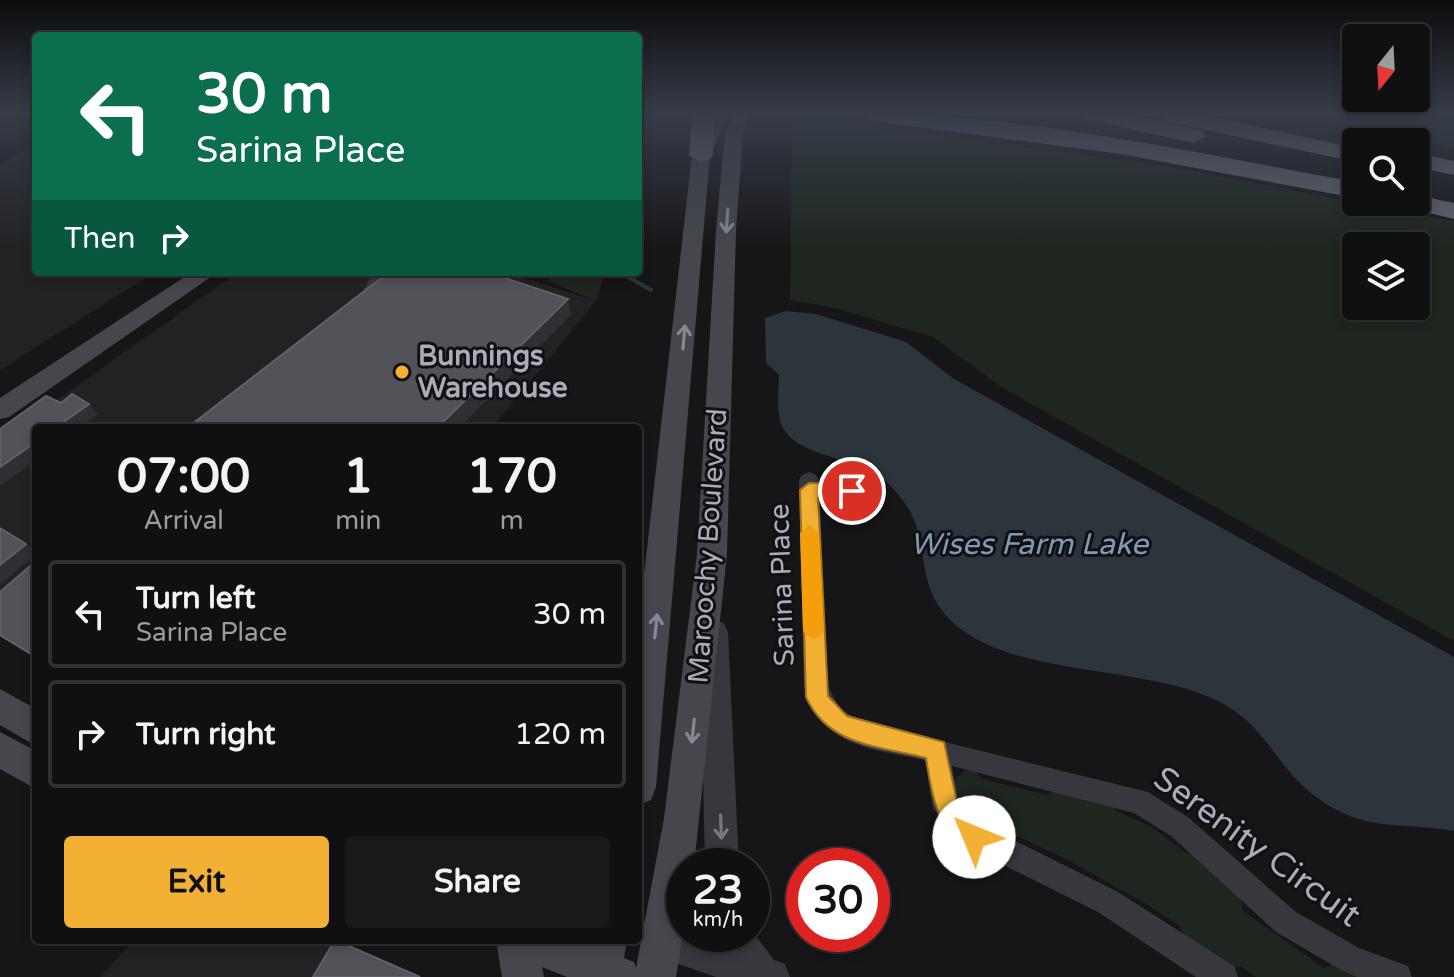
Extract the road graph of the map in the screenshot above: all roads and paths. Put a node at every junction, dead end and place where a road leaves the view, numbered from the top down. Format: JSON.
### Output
{"nodes":[{"id":1,"x":701,"y":160,"type":"edge"},
{"id":2,"x":732,"y":160,"type":"edge"},
{"id":3,"x":1190,"y":160,"type":"edge"},
{"id":4,"x":1304,"y":160,"type":"edge"},
{"id":5,"x":1430,"y":163,"type":"edge"},
{"id":6,"x":1342,"y":168,"type":"edge"},
{"id":7,"x":1454,"y":168,"type":"edge"},
{"id":8,"x":1430,"y":171,"type":"edge"},
{"id":9,"x":1454,"y":176,"type":"edge"},
{"id":10,"x":1342,"y":187,"type":"edge"},
{"id":11,"x":1430,"y":187,"type":"edge"},
{"id":12,"x":1454,"y":192,"type":"edge"},
{"id":13,"x":1430,"y":206,"type":"edge"},
{"id":14,"x":1454,"y":211,"type":"edge"},
{"id":15,"x":183,"y":276,"type":"edge"},
{"id":16,"x":201,"y":276,"type":"edge"},
{"id":17,"x":375,"y":276,"type":"edge"},
{"id":18,"x":359,"y":306,"type":"edge"},
{"id":19,"x":0,"y":396,"type":"edge"},
{"id":20,"x":0,"y":410,"type":"edge"},
{"id":21,"x":809,"y":485,"type":"joint"},
{"id":22,"x":852,"y":491,"type":"dead end"},
{"id":23,"x":712,"y":554,"type":"junction"},
{"id":24,"x":0,"y":705,"type":"edge"},
{"id":25,"x":32,"y":726,"type":"edge"},
{"id":26,"x":0,"y":749,"type":"edge"},
{"id":27,"x":936,"y":750,"type":"junction"},
{"id":28,"x":642,"y":767,"type":"edge"},
{"id":29,"x":32,"y":769,"type":"edge"},
{"id":30,"x":721,"y":848,"type":"edge"},
{"id":31,"x":517,"y":944,"type":"edge"},
{"id":32,"x":538,"y":944,"type":"edge"},
{"id":33,"x":652,"y":952,"type":"edge"},
{"id":34,"x":748,"y":952,"type":"edge"},
{"id":35,"x":607,"y":966,"type":"edge"},
{"id":36,"x":767,"y":975,"type":"edge"},
{"id":37,"x":523,"y":977,"type":"edge"},
{"id":38,"x":1223,"y":977,"type":"edge"},
{"id":39,"x":1397,"y":977,"type":"edge"}],
"edges":[{"from":28,"to":1,"type":"main road","name":"Maroochy Boulevard","one_way":true},
{"from":2,"to":23,"type":"main road","name":"Maroochy Boulevard","one_way":true},
{"from":3,"to":10,"type":"highway"},
{"from":4,"to":6,"type":"highway"},
{"from":5,"to":7,"type":"highway"},
{"from":8,"to":9,"type":"highway"},
{"from":11,"to":12,"type":"highway"},
{"from":13,"to":14,"type":"highway"},
{"from":15,"to":19,"type":"main road"},
{"from":16,"to":20,"type":"main road"},
{"from":17,"to":18,"type":"lane"},
{"from":21,"to":22,"type":"lane"},
{"from":21,"to":27,"type":"street","name":"Sarina Place"},
{"from":23,"to":30,"type":"street","one_way":true},
{"from":23,"to":33,"type":"main road","name":"Maroochy Boulevard","one_way":true},
{"from":24,"to":25,"type":"main road"},
{"from":26,"to":29,"type":"main road"},
{"from":27,"to":38,"type":"street"},
{"from":27,"to":39,"type":"street","name":"Serenity Circuit"},
{"from":31,"to":37,"type":"main road"},
{"from":32,"to":35,"type":"main road"},
{"from":33,"to":36,"type":"street"},
{"from":34,"to":36,"type":"street"}]}
